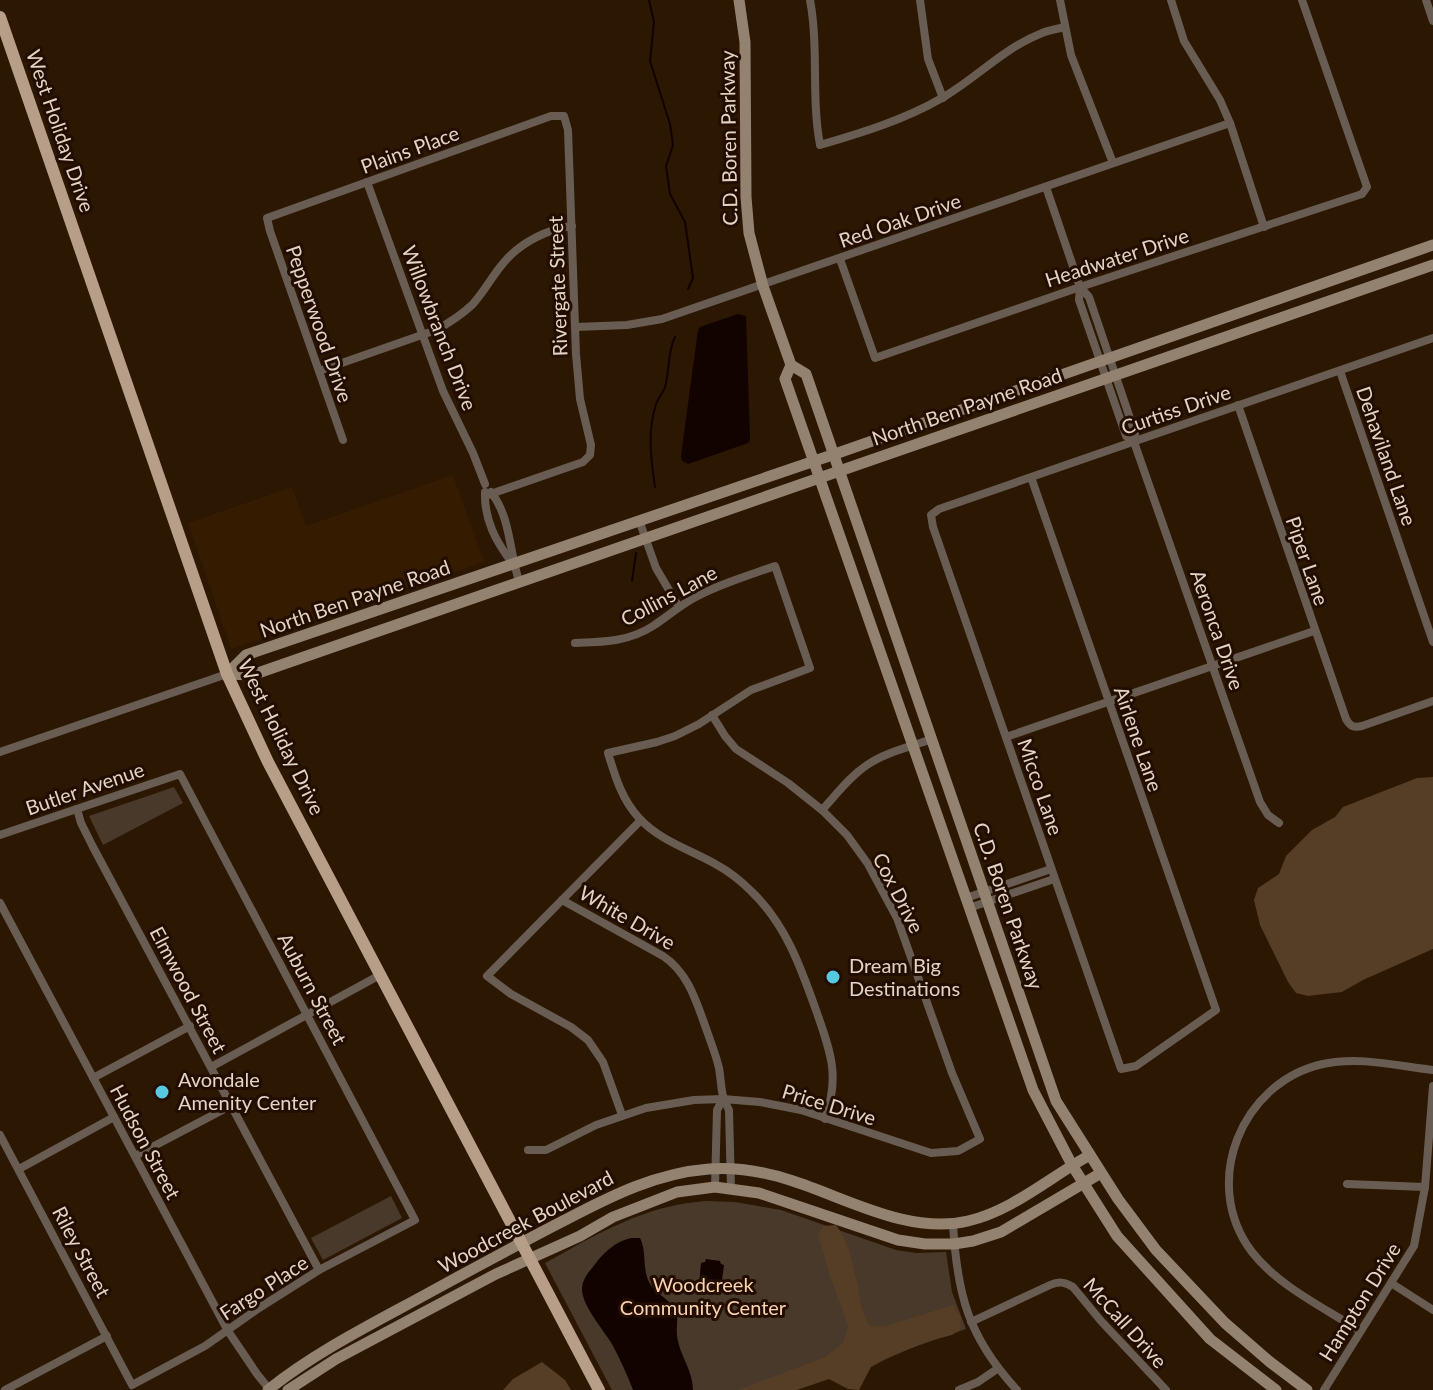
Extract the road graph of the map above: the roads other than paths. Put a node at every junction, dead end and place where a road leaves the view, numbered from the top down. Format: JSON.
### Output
{"nodes":[{"id":1,"x":739,"y":0,"type":"edge"},
{"id":2,"x":810,"y":0,"type":"edge"},
{"id":3,"x":920,"y":0,"type":"edge"},
{"id":4,"x":1060,"y":0,"type":"edge"},
{"id":5,"x":1171,"y":0,"type":"edge"},
{"id":6,"x":1302,"y":0,"type":"edge"},
{"id":7,"x":1426,"y":0,"type":"edge"},
{"id":8,"x":0,"y":17,"type":"edge"},
{"id":9,"x":1433,"y":21,"type":"edge"},
{"id":10,"x":1065,"y":27,"type":"junction"},
{"id":11,"x":943,"y":98,"type":"junction"},
{"id":12,"x":564,"y":116,"type":"joint"},
{"id":13,"x":1230,"y":123,"type":"junction"},
{"id":14,"x":1113,"y":163,"type":"junction"},
{"id":15,"x":367,"y":182,"type":"junction"},
{"id":16,"x":1046,"y":187,"type":"junction"},
{"id":17,"x":267,"y":218,"type":"joint"},
{"id":18,"x":572,"y":226,"type":"junction"},
{"id":19,"x":1264,"y":227,"type":"junction"},
{"id":20,"x":1433,"y":245,"type":"edge"},
{"id":21,"x":840,"y":259,"type":"junction"},
{"id":22,"x":1433,"y":265,"type":"edge"},
{"id":23,"x":763,"y":286,"type":"junction"},
{"id":24,"x":1080,"y":287,"type":"junction"},
{"id":25,"x":576,"y":327,"type":"junction"},
{"id":26,"x":422,"y":334,"type":"junction"},
{"id":27,"x":1433,"y":338,"type":"edge"},
{"id":28,"x":1105,"y":359,"type":"junction"},
{"id":29,"x":791,"y":365,"type":"junction"},
{"id":30,"x":319,"y":371,"type":"junction"},
{"id":31,"x":1340,"y":371,"type":"junction"},
{"id":32,"x":1111,"y":376,"type":"junction"},
{"id":33,"x":1238,"y":405,"type":"junction"},
{"id":34,"x":343,"y":440,"type":"dead end"},
{"id":35,"x":1134,"y":442,"type":"junction"},
{"id":36,"x":835,"y":454,"type":"junction"},
{"id":37,"x":814,"y":461,"type":"junction"},
{"id":38,"x":840,"y":470,"type":"junction"},
{"id":39,"x":1031,"y":477,"type":"junction"},
{"id":40,"x":819,"y":478,"type":"junction"},
{"id":41,"x":489,"y":495,"type":"junction"},
{"id":42,"x":931,"y":515,"type":"joint"},
{"id":43,"x":639,"y":520,"type":"junction"},
{"id":44,"x":645,"y":537,"type":"junction"},
{"id":45,"x":513,"y":564,"type":"junction"},
{"id":46,"x":519,"y":581,"type":"junction"},
{"id":47,"x":679,"y":607,"type":"junction"},
{"id":48,"x":331,"y":625,"type":"junction"},
{"id":49,"x":1314,"y":631,"type":"junction"},
{"id":50,"x":1433,"y":642,"type":"edge"},
{"id":51,"x":575,"y":643,"type":"dead end"},
{"id":52,"x":338,"y":645,"type":"junction"},
{"id":53,"x":1212,"y":666,"type":"junction"},
{"id":54,"x":227,"y":674,"type":"junction"},
{"id":55,"x":1433,"y":701,"type":"edge"},
{"id":56,"x":1108,"y":702,"type":"junction"},
{"id":57,"x":712,"y":715,"type":"junction"},
{"id":58,"x":1006,"y":737,"type":"junction"},
{"id":59,"x":932,"y":739,"type":"junction"},
{"id":60,"x":912,"y":746,"type":"junction"},
{"id":61,"x":0,"y":752,"type":"edge"},
{"id":62,"x":180,"y":774,"type":"joint"},
{"id":63,"x":77,"y":809,"type":"junction"},
{"id":64,"x":822,"y":810,"type":"junction"},
{"id":65,"x":641,"y":820,"type":"junction"},
{"id":66,"x":1279,"y":823,"type":"dead end"},
{"id":67,"x":0,"y":835,"type":"edge"},
{"id":68,"x":1053,"y":874,"type":"junction"},
{"id":69,"x":985,"y":897,"type":"junction"},
{"id":70,"x":562,"y":900,"type":"junction"},
{"id":71,"x":0,"y":903,"type":"edge"},
{"id":72,"x":967,"y":903,"type":"junction"},
{"id":73,"x":380,"y":975,"type":"junction"},
{"id":74,"x":308,"y":1015,"type":"junction"},
{"id":75,"x":190,"y":1026,"type":"junction"},
{"id":76,"x":211,"y":1067,"type":"junction"},
{"id":77,"x":1121,"y":1069,"type":"joint"},
{"id":78,"x":1433,"y":1070,"type":"edge"},
{"id":79,"x":93,"y":1078,"type":"junction"},
{"id":80,"x":1433,"y":1086,"type":"edge"},
{"id":81,"x":723,"y":1099,"type":"junction"},
{"id":82,"x":232,"y":1105,"type":"junction"},
{"id":83,"x":622,"y":1115,"type":"junction"},
{"id":84,"x":114,"y":1117,"type":"junction"},
{"id":85,"x":825,"y":1119,"type":"junction"},
{"id":86,"x":0,"y":1135,"type":"edge"},
{"id":87,"x":980,"y":1139,"type":"joint"},
{"id":88,"x":528,"y":1150,"type":"dead end"},
{"id":89,"x":1090,"y":1155,"type":"junction"},
{"id":90,"x":135,"y":1156,"type":"junction"},
{"id":91,"x":1072,"y":1165,"type":"junction"},
{"id":92,"x":19,"y":1169,"type":"junction"},
{"id":93,"x":716,"y":1169,"type":"junction"},
{"id":94,"x":730,"y":1169,"type":"junction"},
{"id":95,"x":1101,"y":1173,"type":"junction"},
{"id":96,"x":1083,"y":1184,"type":"junction"},
{"id":97,"x":1347,"y":1184,"type":"dead end"},
{"id":98,"x":715,"y":1187,"type":"junction"},
{"id":99,"x":1425,"y":1187,"type":"junction"},
{"id":100,"x":731,"y":1189,"type":"junction"},
{"id":101,"x":814,"y":1189,"type":"junction"},
{"id":102,"x":805,"y":1208,"type":"junction"},
{"id":103,"x":415,"y":1220,"type":"joint"},
{"id":104,"x":953,"y":1224,"type":"junction"},
{"id":105,"x":521,"y":1242,"type":"junction"},
{"id":106,"x":954,"y":1244,"type":"junction"},
{"id":107,"x":529,"y":1258,"type":"junction"},
{"id":108,"x":319,"y":1270,"type":"junction"},
{"id":109,"x":1391,"y":1283,"type":"junction"},
{"id":110,"x":1433,"y":1310,"type":"edge"},
{"id":111,"x":971,"y":1322,"type":"junction"},
{"id":112,"x":228,"y":1331,"type":"junction"},
{"id":113,"x":1360,"y":1331,"type":"junction"},
{"id":114,"x":107,"y":1336,"type":"junction"},
{"id":115,"x":997,"y":1369,"type":"junction"},
{"id":116,"x":132,"y":1385,"type":"joint"},
{"id":117,"x":5,"y":1390,"type":"edge"},
{"id":118,"x":269,"y":1390,"type":"edge"},
{"id":119,"x":288,"y":1390,"type":"edge"},
{"id":120,"x":599,"y":1390,"type":"edge"},
{"id":121,"x":959,"y":1390,"type":"edge"},
{"id":122,"x":1017,"y":1390,"type":"edge"},
{"id":123,"x":1166,"y":1390,"type":"edge"},
{"id":124,"x":1276,"y":1390,"type":"edge"},
{"id":125,"x":1307,"y":1390,"type":"edge"},
{"id":126,"x":1324,"y":1390,"type":"edge"}],
"edges":[{"from":1,"to":23,"type":"street","name":"C.D. Boren Parkway"},
{"from":2,"to":11,"type":"street"},
{"from":3,"to":11,"type":"street"},
{"from":4,"to":10,"type":"street"},
{"from":5,"to":13,"type":"street"},
{"from":6,"to":19,"type":"street","name":"Headwater Drive"},
{"from":7,"to":9,"type":"street"},
{"from":8,"to":54,"type":"main road","name":"West Holiday Drive"},
{"from":10,"to":11,"type":"street"},
{"from":10,"to":14,"type":"street"},
{"from":12,"to":15,"type":"street","name":"Plains Place"},
{"from":12,"to":18,"type":"street","name":"Rivergate Street"},
{"from":13,"to":14,"type":"street","name":"Red Oak Drive"},
{"from":13,"to":19,"type":"street"},
{"from":14,"to":16,"type":"street","name":"Red Oak Drive"},
{"from":15,"to":17,"type":"street","name":"Plains Place"},
{"from":15,"to":26,"type":"street","name":"Willowbranch Drive"},
{"from":16,"to":21,"type":"street","name":"Red Oak Drive"},
{"from":16,"to":24,"type":"street","name":"Aeronca Drive"},
{"from":17,"to":30,"type":"street","name":"Pepperwood Drive"},
{"from":18,"to":25,"type":"street","name":"Rivergate Street"},
{"from":18,"to":26,"type":"street"},
{"from":19,"to":24,"type":"street","name":"Headwater Drive"},
{"from":20,"to":28,"type":"street","name":"North Ben Payne Road"},
{"from":21,"to":23,"type":"street","name":"Red Oak Drive"},
{"from":21,"to":24,"type":"street","name":"Headwater Drive"},
{"from":22,"to":32,"type":"street","name":"North Ben Payne Road"},
{"from":23,"to":25,"type":"street","name":"Red Oak Drive"},
{"from":23,"to":29,"type":"street","name":"C.D. Boren Parkway"},
{"from":24,"to":28,"type":"street","name":"Aeronca Drive"},
{"from":25,"to":41,"type":"street","name":"Rivergate Street"},
{"from":26,"to":30,"type":"street"},
{"from":26,"to":41,"type":"street","name":"Willowbranch Drive"},
{"from":27,"to":31,"type":"street","name":"Curtiss Drive"},
{"from":28,"to":32,"type":"street","name":"Aeronca Drive"},
{"from":28,"to":36,"type":"street","name":"North Ben Payne Road"},
{"from":29,"to":36,"type":"street","name":"C.D. Boren Parkway"},
{"from":29,"to":37,"type":"street","name":"C.D. Boren Parkway"},
{"from":30,"to":34,"type":"street","name":"Pepperwood Drive"},
{"from":31,"to":33,"type":"street","name":"Curtiss Drive"},
{"from":31,"to":50,"type":"street","name":"Dehaviland Lane"},
{"from":32,"to":35,"type":"street","name":"Aeronca Drive"},
{"from":32,"to":38,"type":"street","name":"North Ben Payne Road"},
{"from":33,"to":35,"type":"street","name":"Curtiss Drive"},
{"from":33,"to":49,"type":"street","name":"Piper Lane"},
{"from":35,"to":39,"type":"street","name":"Curtiss Drive"},
{"from":35,"to":53,"type":"street","name":"Aeronca Drive"},
{"from":36,"to":37,"type":"street","name":"North Ben Payne Road"},
{"from":36,"to":38,"type":"street","name":"C.D. Boren Parkway"},
{"from":37,"to":40,"type":"street","name":"C.D. Boren Parkway"},
{"from":37,"to":43,"type":"street","name":"North Ben Payne Road"},
{"from":38,"to":40,"type":"street","name":"North Ben Payne Road"},
{"from":38,"to":59,"type":"street","name":"C.D. Boren Parkway"},
{"from":39,"to":42,"type":"street","name":"Curtiss Drive"},
{"from":39,"to":56,"type":"street","name":"Airlene Lane"},
{"from":40,"to":44,"type":"street","name":"North Ben Payne Road"},
{"from":40,"to":60,"type":"street","name":"C.D. Boren Parkway"},
{"from":41,"to":45,"type":"street","name":"Willowbranch Drive"},
{"from":41,"to":45,"type":"street","name":"Willowbranch Drive"},
{"from":42,"to":58,"type":"street","name":"Micco Lane"},
{"from":43,"to":44,"type":"street"},
{"from":43,"to":45,"type":"street","name":"North Ben Payne Road"},
{"from":44,"to":46,"type":"street","name":"North Ben Payne Road"},
{"from":44,"to":47,"type":"street"},
{"from":45,"to":46,"type":"street","name":"Willowbranch Drive"},
{"from":45,"to":48,"type":"street","name":"North Ben Payne Road"},
{"from":46,"to":52,"type":"street","name":"North Ben Payne Road"},
{"from":47,"to":51,"type":"street","name":"Collins Lane"},
{"from":47,"to":57,"type":"street","name":"Collins Lane"},
{"from":48,"to":52,"type":"street"},
{"from":48,"to":54,"type":"street","name":"North Ben Payne Road"},
{"from":49,"to":53,"type":"street"},
{"from":49,"to":55,"type":"street","name":"Piper Lane"},
{"from":52,"to":54,"type":"street","name":"North Ben Payne Road"},
{"from":53,"to":56,"type":"street"},
{"from":53,"to":66,"type":"street","name":"Aeronca Drive"},
{"from":54,"to":61,"type":"street"},
{"from":54,"to":73,"type":"main road","name":"West Holiday Drive"},
{"from":56,"to":58,"type":"street"},
{"from":56,"to":77,"type":"street","name":"Airlene Lane"},
{"from":57,"to":64,"type":"street","name":"Cox Drive"},
{"from":57,"to":65,"type":"street"},
{"from":58,"to":68,"type":"street","name":"Micco Lane"},
{"from":59,"to":60,"type":"street"},
{"from":59,"to":69,"type":"street","name":"C.D. Boren Parkway"},
{"from":60,"to":64,"type":"street"},
{"from":60,"to":72,"type":"street","name":"C.D. Boren Parkway"},
{"from":62,"to":63,"type":"street","name":"Butler Avenue"},
{"from":62,"to":74,"type":"street","name":"Auburn Street"},
{"from":63,"to":67,"type":"street","name":"Butler Avenue"},
{"from":63,"to":75,"type":"street","name":"Elmwood Street"},
{"from":64,"to":87,"type":"street","name":"Cox Drive"},
{"from":65,"to":70,"type":"street"},
{"from":65,"to":85,"type":"street"},
{"from":68,"to":69,"type":"street"},
{"from":68,"to":77,"type":"street","name":"Micco Lane"},
{"from":69,"to":72,"type":"street"},
{"from":69,"to":89,"type":"street","name":"C.D. Boren Parkway"},
{"from":70,"to":81,"type":"street","name":"White Drive"},
{"from":70,"to":83,"type":"street"},
{"from":71,"to":79,"type":"street","name":"Hudson Street"},
{"from":72,"to":91,"type":"street","name":"C.D. Boren Parkway"},
{"from":73,"to":74,"type":"street"},
{"from":73,"to":105,"type":"main road","name":"West Holiday Drive"},
{"from":74,"to":76,"type":"street"},
{"from":74,"to":103,"type":"street","name":"Auburn Street"},
{"from":75,"to":76,"type":"street","name":"Elmwood Street"},
{"from":75,"to":79,"type":"street"},
{"from":76,"to":82,"type":"street","name":"Elmwood Street"},
{"from":78,"to":113,"type":"street"},
{"from":79,"to":84,"type":"street","name":"Hudson Street"},
{"from":80,"to":99,"type":"street","name":"Hampton Drive"},
{"from":81,"to":83,"type":"street","name":"Price Drive"},
{"from":81,"to":85,"type":"street","name":"Price Drive"},
{"from":81,"to":93,"type":"street","name":"White Drive"},
{"from":81,"to":94,"type":"street","name":"White Drive"},
{"from":82,"to":90,"type":"street"},
{"from":82,"to":108,"type":"street","name":"Elmwood Street"},
{"from":83,"to":88,"type":"street","name":"Price Drive"},
{"from":84,"to":90,"type":"street","name":"Hudson Street"},
{"from":84,"to":92,"type":"street"},
{"from":85,"to":87,"type":"street","name":"Price Drive"},
{"from":86,"to":92,"type":"street","name":"Riley Street"},
{"from":89,"to":91,"type":"street","name":"Woodcreek Boulevard"},
{"from":89,"to":95,"type":"street","name":"C.D. Boren Parkway"},
{"from":90,"to":112,"type":"street","name":"Hudson Street"},
{"from":91,"to":96,"type":"street","name":"C.D. Boren Parkway"},
{"from":91,"to":104,"type":"street","name":"Woodcreek Boulevard"},
{"from":92,"to":114,"type":"street","name":"Riley Street"},
{"from":93,"to":94,"type":"street","name":"Woodcreek Boulevard"},
{"from":93,"to":98,"type":"street","name":"White Drive"},
{"from":93,"to":105,"type":"street","name":"Woodcreek Boulevard"},
{"from":94,"to":100,"type":"street","name":"White Drive"},
{"from":94,"to":101,"type":"street","name":"Woodcreek Boulevard"},
{"from":95,"to":96,"type":"street","name":"Woodcreek Boulevard"},
{"from":95,"to":125,"type":"street","name":"C.D. Boren Parkway"},
{"from":96,"to":106,"type":"street","name":"Woodcreek Boulevard"},
{"from":96,"to":124,"type":"street","name":"C.D. Boren Parkway"},
{"from":97,"to":99,"type":"street"},
{"from":98,"to":100,"type":"street","name":"Woodcreek Boulevard"},
{"from":98,"to":107,"type":"street","name":"Woodcreek Boulevard"},
{"from":99,"to":109,"type":"street","name":"Hampton Drive"},
{"from":100,"to":102,"type":"street","name":"Woodcreek Boulevard"},
{"from":101,"to":102,"type":"street"},
{"from":101,"to":104,"type":"street","name":"Woodcreek Boulevard"},
{"from":102,"to":106,"type":"street","name":"Woodcreek Boulevard"},
{"from":103,"to":108,"type":"street","name":"Fargo Place"},
{"from":104,"to":106,"type":"street"},
{"from":105,"to":107,"type":"main road","name":"West Holiday Drive"},
{"from":105,"to":118,"type":"street","name":"Woodcreek Boulevard"},
{"from":106,"to":111,"type":"street"},
{"from":107,"to":119,"type":"street","name":"Woodcreek Boulevard"},
{"from":107,"to":120,"type":"main road","name":"West Holiday Drive"},
{"from":108,"to":112,"type":"street","name":"Fargo Place"},
{"from":109,"to":110,"type":"street"},
{"from":109,"to":113,"type":"street","name":"Hampton Drive"},
{"from":111,"to":115,"type":"street"},
{"from":111,"to":123,"type":"street","name":"McCall Drive"},
{"from":112,"to":116,"type":"street","name":"Fargo Place"},
{"from":112,"to":118,"type":"street","name":"Hudson Street"},
{"from":113,"to":126,"type":"street","name":"Hampton Drive"},
{"from":114,"to":116,"type":"street","name":"Riley Street"},
{"from":114,"to":117,"type":"street"},
{"from":115,"to":121,"type":"street"},
{"from":115,"to":122,"type":"street"}]}
